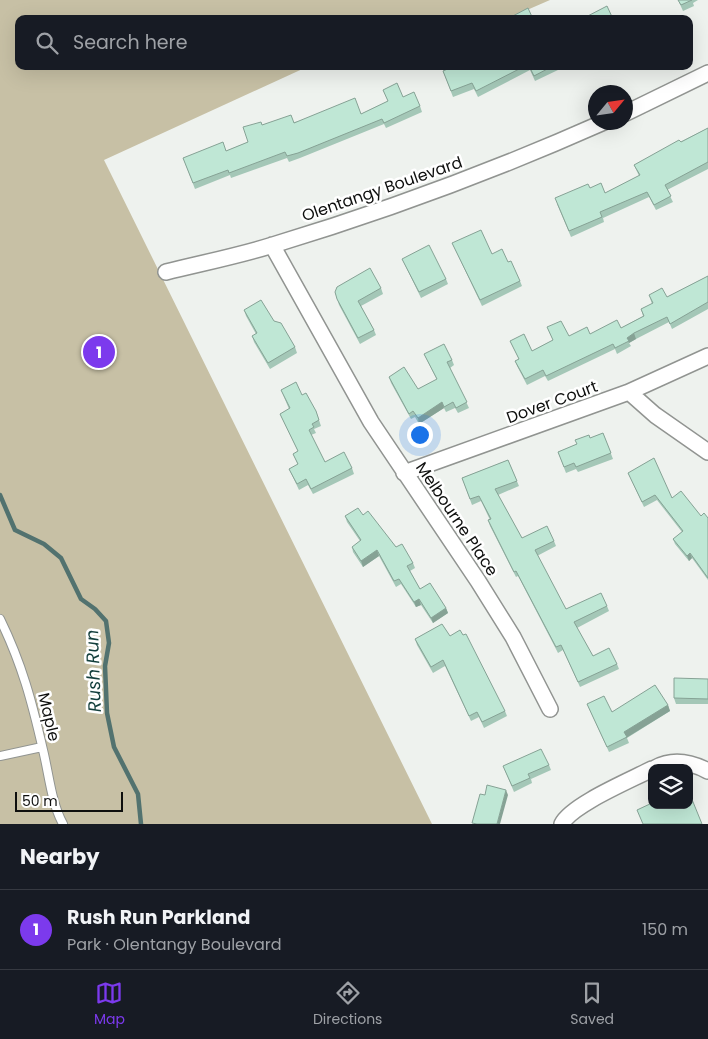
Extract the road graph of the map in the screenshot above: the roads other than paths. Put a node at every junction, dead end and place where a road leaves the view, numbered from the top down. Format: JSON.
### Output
{"nodes":[{"id":1,"x":708,"y":73,"type":"edge"},
{"id":2,"x":633,"y":110,"type":"edge"},
{"id":3,"x":588,"y":129,"type":"edge"},
{"id":4,"x":272,"y":245,"type":"junction"},
{"id":5,"x":166,"y":272,"type":"dead end"},
{"id":6,"x":708,"y":356,"type":"edge"},
{"id":7,"x":629,"y":392,"type":"junction"},
{"id":8,"x":708,"y":452,"type":"edge"},
{"id":9,"x":404,"y":473,"type":"junction"},
{"id":10,"x":0,"y":620,"type":"edge"},
{"id":11,"x":550,"y":709,"type":"dead end"},
{"id":12,"x":42,"y":747,"type":"junction"},
{"id":13,"x":0,"y":756,"type":"edge"},
{"id":14,"x":669,"y":764,"type":"edge"},
{"id":15,"x":688,"y":764,"type":"edge"},
{"id":16,"x":648,"y":772,"type":"edge"},
{"id":17,"x":63,"y":824,"type":"edge"},
{"id":18,"x":562,"y":824,"type":"edge"}],
"edges":[{"from":1,"to":2,"type":"street"},
{"from":3,"to":4,"type":"street","name":"Olentangy Boulevard"},
{"from":4,"to":5,"type":"street","name":"Olentangy Boulevard"},
{"from":4,"to":9,"type":"street","name":"Melbourne Place"},
{"from":6,"to":7,"type":"street","name":"Dover Court"},
{"from":7,"to":8,"type":"street"},
{"from":7,"to":9,"type":"street","name":"Dover Court"},
{"from":9,"to":11,"type":"street","name":"Melbourne Place"},
{"from":10,"to":12,"type":"lane","name":"Maple"},
{"from":12,"to":13,"type":"lane"},
{"from":12,"to":17,"type":"lane","name":"Maple"},
{"from":14,"to":15,"type":"street"},
{"from":16,"to":18,"type":"street"}]}
